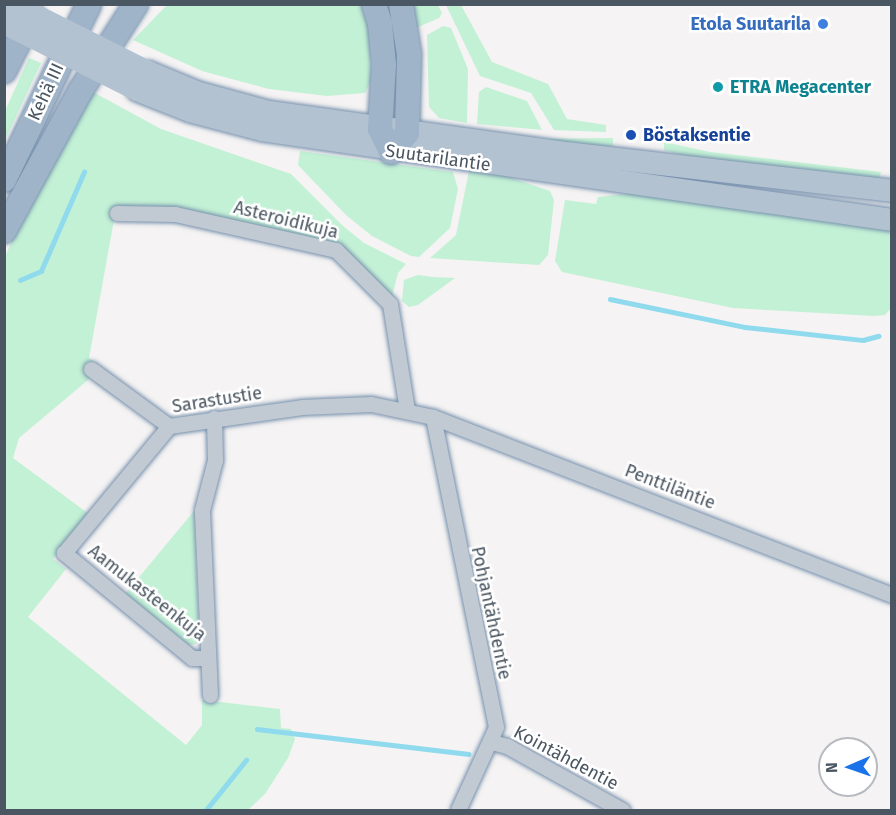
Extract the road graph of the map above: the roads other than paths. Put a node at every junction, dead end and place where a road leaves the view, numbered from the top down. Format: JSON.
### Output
{"nodes":[{"id":1,"x":14,"y":4,"type":"edge"},
{"id":2,"x":37,"y":4,"type":"edge"},
{"id":3,"x":89,"y":4,"type":"edge"},
{"id":4,"x":136,"y":4,"type":"edge"},
{"id":5,"x":147,"y":4,"type":"edge"},
{"id":6,"x":374,"y":4,"type":"edge"},
{"id":7,"x":401,"y":4,"type":"edge"},
{"id":8,"x":4,"y":23,"type":"edge"},
{"id":9,"x":112,"y":42,"type":"junction"},
{"id":10,"x":4,"y":71,"type":"edge"},
{"id":11,"x":143,"y":81,"type":"junction"},
{"id":12,"x":380,"y":129,"type":"junction"},
{"id":13,"x":407,"y":133,"type":"junction"},
{"id":14,"x":391,"y":152,"type":"junction"},
{"id":15,"x":4,"y":180,"type":"edge"},
{"id":16,"x":891,"y":191,"type":"edge"},
{"id":17,"x":117,"y":213,"type":"dead end"},
{"id":18,"x":891,"y":220,"type":"edge"},
{"id":19,"x":4,"y":231,"type":"edge"},
{"id":20,"x":92,"y":369,"type":"dead end"},
{"id":21,"x":407,"y":410,"type":"junction"},
{"id":22,"x":433,"y":417,"type":"junction"},
{"id":23,"x":214,"y":418,"type":"junction"},
{"id":24,"x":169,"y":426,"type":"junction"},
{"id":25,"x":64,"y":554,"type":"joint"},
{"id":26,"x":891,"y":596,"type":"edge"},
{"id":27,"x":207,"y":658,"type":"junction"},
{"id":28,"x":210,"y":694,"type":"dead end"},
{"id":29,"x":492,"y":742,"type":"junction"},
{"id":30,"x":458,"y":810,"type":"edge"},
{"id":31,"x":621,"y":810,"type":"edge"}],
"edges":[{"from":1,"to":11,"type":"main road","name":"Suutarilantie","bridge":true},
{"from":2,"to":10,"type":"highway"},
{"from":3,"to":15,"type":"highway","name":"Kehä III"},
{"from":4,"to":9,"type":"highway"},
{"from":5,"to":9,"type":"highway"},
{"from":6,"to":12,"type":"highway"},
{"from":7,"to":13,"type":"highway"},
{"from":8,"to":11,"type":"main road","name":"Suutarilantie","bridge":true},
{"from":9,"to":19,"type":"highway"},
{"from":11,"to":12,"type":"main road","name":"Suutarilantie"},
{"from":11,"to":14,"type":"main road","name":"Suutarilantie"},
{"from":12,"to":13,"type":"main road","name":"Suutarilantie"},
{"from":12,"to":14,"type":"highway"},
{"from":13,"to":14,"type":"highway"},
{"from":13,"to":16,"type":"main road","name":"Suutarilantie"},
{"from":14,"to":18,"type":"main road","name":"Suutarilantie"},
{"from":17,"to":21,"type":"street","name":"Asteroidikuja"},
{"from":20,"to":24,"type":"street"},
{"from":21,"to":22,"type":"street","name":"Sarastustie"},
{"from":21,"to":23,"type":"street","name":"Sarastustie"},
{"from":22,"to":26,"type":"street","name":"Penttiläntie"},
{"from":22,"to":29,"type":"street","name":"Pohjantähdentie"},
{"from":23,"to":24,"type":"street","name":"Sarastustie"},
{"from":23,"to":27,"type":"street","name":"Aamukasteenkuja"},
{"from":24,"to":25,"type":"street","name":"Sarastustie"},
{"from":25,"to":27,"type":"street","name":"Aamukasteenkuja"},
{"from":27,"to":28,"type":"street","name":"Aamukasteenkuja"},
{"from":29,"to":30,"type":"street","name":"Pohjantähdentie"},
{"from":29,"to":31,"type":"street","name":"Kointähdentie"}]}
